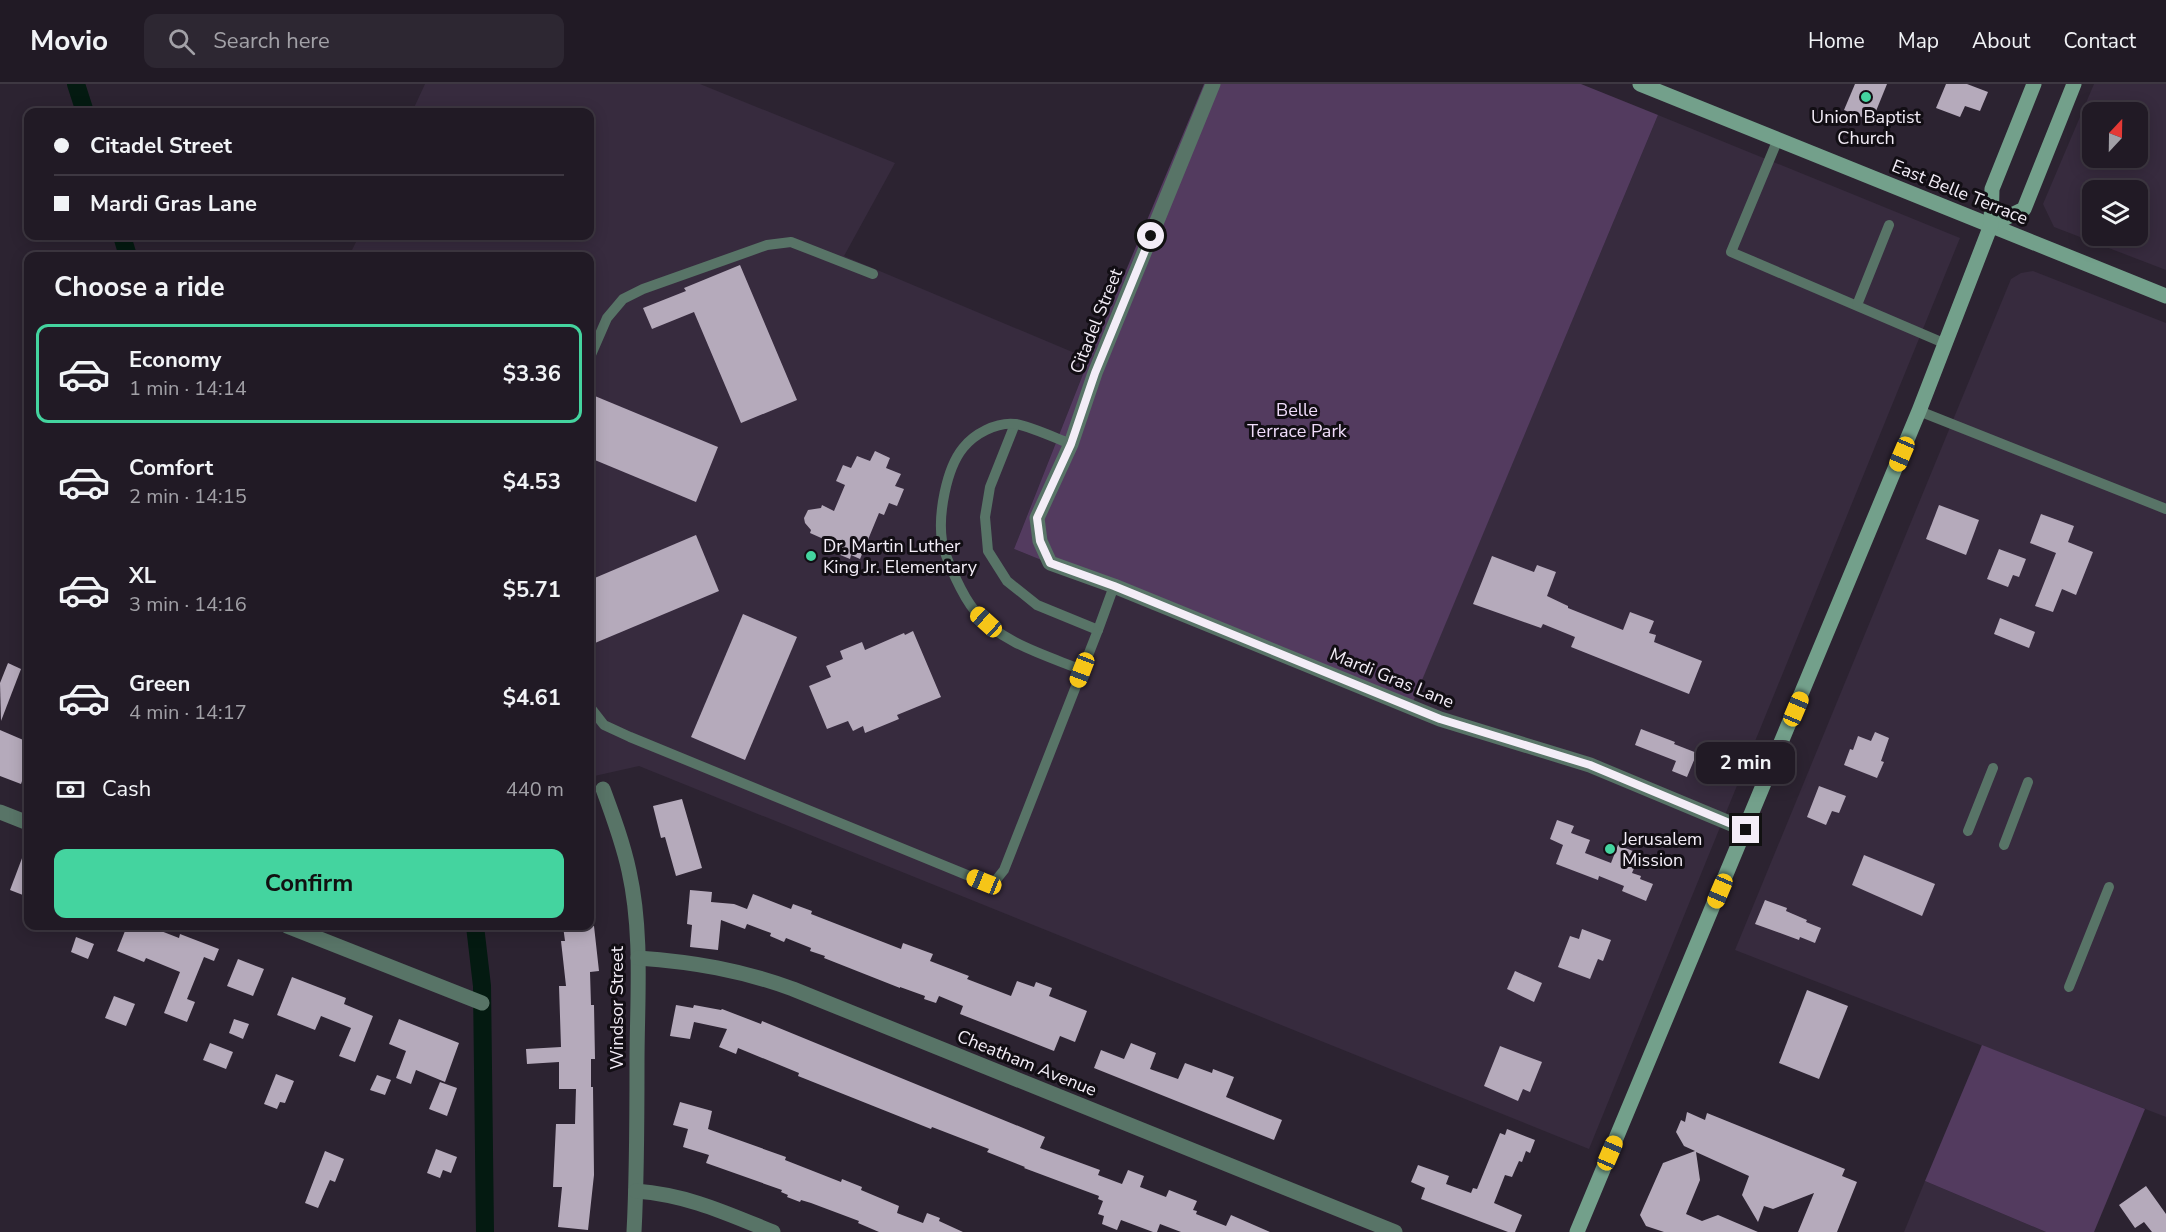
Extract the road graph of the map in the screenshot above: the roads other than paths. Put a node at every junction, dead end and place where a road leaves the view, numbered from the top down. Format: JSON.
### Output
{"nodes":[{"id":1,"x":1213,"y":84,"type":"edge"},
{"id":2,"x":1640,"y":84,"type":"edge"},
{"id":3,"x":2034,"y":84,"type":"edge"},
{"id":4,"x":2074,"y":84,"type":"edge"},
{"id":5,"x":1778,"y":139,"type":"junction"},
{"id":6,"x":1889,"y":225,"type":"dead end"},
{"id":7,"x":1991,"y":225,"type":"junction"},
{"id":8,"x":873,"y":274,"type":"dead end"},
{"id":9,"x":2166,"y":296,"type":"edge"},
{"id":10,"x":1857,"y":305,"type":"junction"},
{"id":11,"x":1946,"y":344,"type":"junction"},
{"id":12,"x":594,"y":348,"type":"edge"},
{"id":13,"x":1919,"y":411,"type":"junction"},
{"id":14,"x":1015,"y":424,"type":"junction"},
{"id":15,"x":1071,"y":444,"type":"junction"},
{"id":16,"x":2166,"y":509,"type":"edge"},
{"id":17,"x":1040,"y":541,"type":"joint"},
{"id":18,"x":1114,"y":586,"type":"junction"},
{"id":19,"x":1098,"y":630,"type":"junction"},
{"id":20,"x":1082,"y":670,"type":"junction"},
{"id":21,"x":594,"y":712,"type":"edge"},
{"id":22,"x":1993,"y":768,"type":"dead end"},
{"id":23,"x":2028,"y":782,"type":"dead end"},
{"id":24,"x":603,"y":789,"type":"dead end"},
{"id":25,"x":0,"y":812,"type":"edge"},
{"id":26,"x":24,"y":822,"type":"edge"},
{"id":27,"x":1746,"y":830,"type":"junction"},
{"id":28,"x":1968,"y":831,"type":"dead end"},
{"id":29,"x":2004,"y":845,"type":"dead end"},
{"id":30,"x":2109,"y":887,"type":"dead end"},
{"id":31,"x":296,"y":930,"type":"edge"},
{"id":32,"x":638,"y":958,"type":"junction"},
{"id":33,"x":2069,"y":987,"type":"dead end"},
{"id":34,"x":482,"y":1003,"type":"dead end"},
{"id":35,"x":636,"y":1191,"type":"junction"},
{"id":36,"x":634,"y":1232,"type":"edge"},
{"id":37,"x":773,"y":1232,"type":"edge"},
{"id":38,"x":1395,"y":1232,"type":"edge"},
{"id":39,"x":1577,"y":1232,"type":"edge"}],
"edges":[{"from":1,"to":15,"type":"street","name":"Citadel Street"},
{"from":2,"to":5,"type":"street","name":"East Belle Terrace"},
{"from":3,"to":7,"type":"street"},
{"from":4,"to":7,"type":"street"},
{"from":5,"to":7,"type":"street","name":"East Belle Terrace"},
{"from":5,"to":10,"type":"lane"},
{"from":6,"to":10,"type":"lane"},
{"from":7,"to":9,"type":"street","name":"East Belle Terrace"},
{"from":7,"to":11,"type":"street"},
{"from":8,"to":12,"type":"lane"},
{"from":10,"to":11,"type":"lane"},
{"from":11,"to":13,"type":"street"},
{"from":13,"to":16,"type":"lane"},
{"from":13,"to":27,"type":"street"},
{"from":14,"to":15,"type":"lane"},
{"from":14,"to":19,"type":"lane"},
{"from":14,"to":20,"type":"lane"},
{"from":15,"to":17,"type":"street","name":"Citadel Street"},
{"from":17,"to":18,"type":"street","name":"Mardi Gras Lane"},
{"from":18,"to":19,"type":"lane"},
{"from":18,"to":27,"type":"street","name":"Mardi Gras Lane"},
{"from":19,"to":20,"type":"lane"},
{"from":20,"to":21,"type":"lane"},
{"from":22,"to":28,"type":"lane"},
{"from":23,"to":29,"type":"lane"},
{"from":24,"to":32,"type":"street","name":"Windsor Street"},
{"from":25,"to":26,"type":"street"},
{"from":27,"to":39,"type":"street"},
{"from":30,"to":33,"type":"lane"},
{"from":31,"to":34,"type":"street"},
{"from":32,"to":35,"type":"street","name":"Windsor Street"},
{"from":32,"to":38,"type":"street","name":"Cheatham Avenue"},
{"from":35,"to":36,"type":"street","name":"Windsor Street"},
{"from":35,"to":37,"type":"street"}]}
